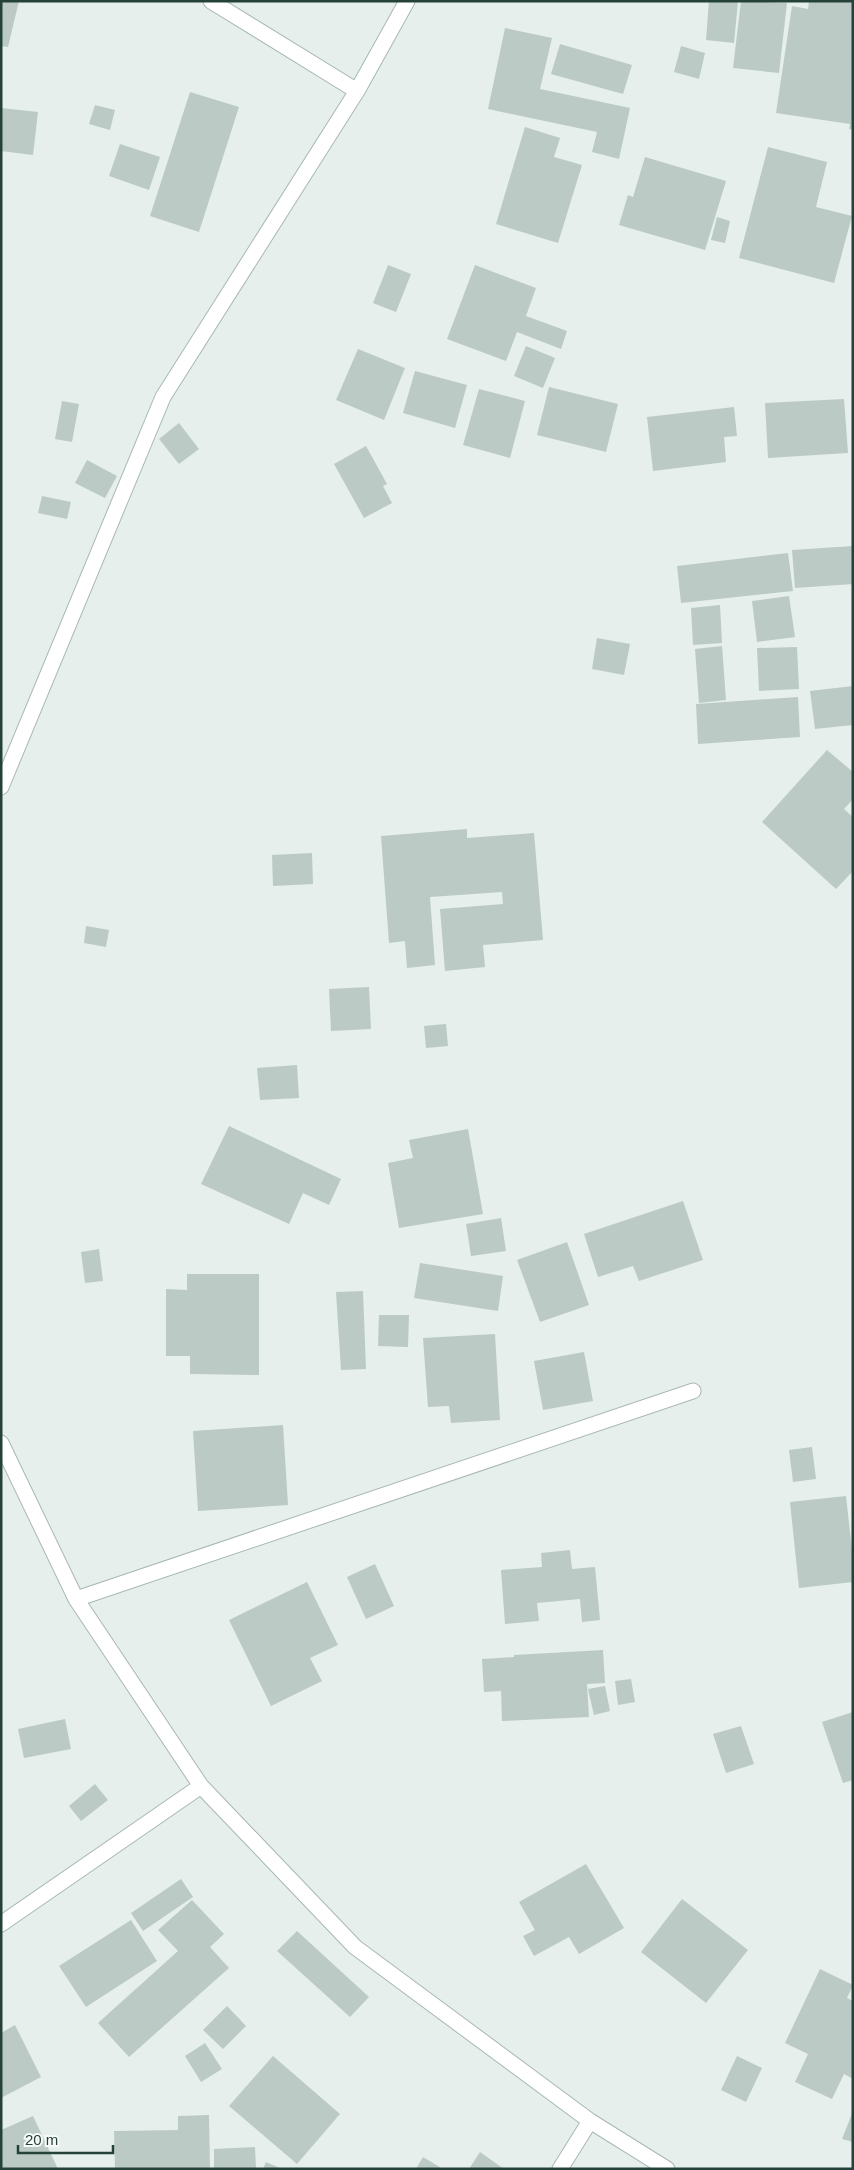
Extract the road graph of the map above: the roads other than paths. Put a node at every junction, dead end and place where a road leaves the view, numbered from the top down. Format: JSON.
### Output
{"nodes":[{"id":1,"x":211,"y":1,"type":"edge"},
{"id":2,"x":407,"y":1,"type":"edge"},
{"id":3,"x":358,"y":90,"type":"junction"},
{"id":4,"x":1,"y":788,"type":"edge"},
{"id":5,"x":692,"y":1391,"type":"dead end"},
{"id":6,"x":1,"y":1443,"type":"edge"},
{"id":7,"x":76,"y":1599,"type":"junction"},
{"id":8,"x":201,"y":1786,"type":"junction"},
{"id":9,"x":1,"y":1924,"type":"edge"},
{"id":10,"x":590,"y":2121,"type":"junction"},
{"id":11,"x":560,"y":2169,"type":"edge"},
{"id":12,"x":667,"y":2169,"type":"edge"}],
"edges":[{"from":1,"to":3,"type":"street"},
{"from":2,"to":3,"type":"street"},
{"from":3,"to":4,"type":"street"},
{"from":5,"to":7,"type":"street"},
{"from":6,"to":7,"type":"street"},
{"from":7,"to":8,"type":"street"},
{"from":8,"to":9,"type":"street"},
{"from":8,"to":10,"type":"street"},
{"from":10,"to":11,"type":"street"},
{"from":10,"to":12,"type":"street"}]}
